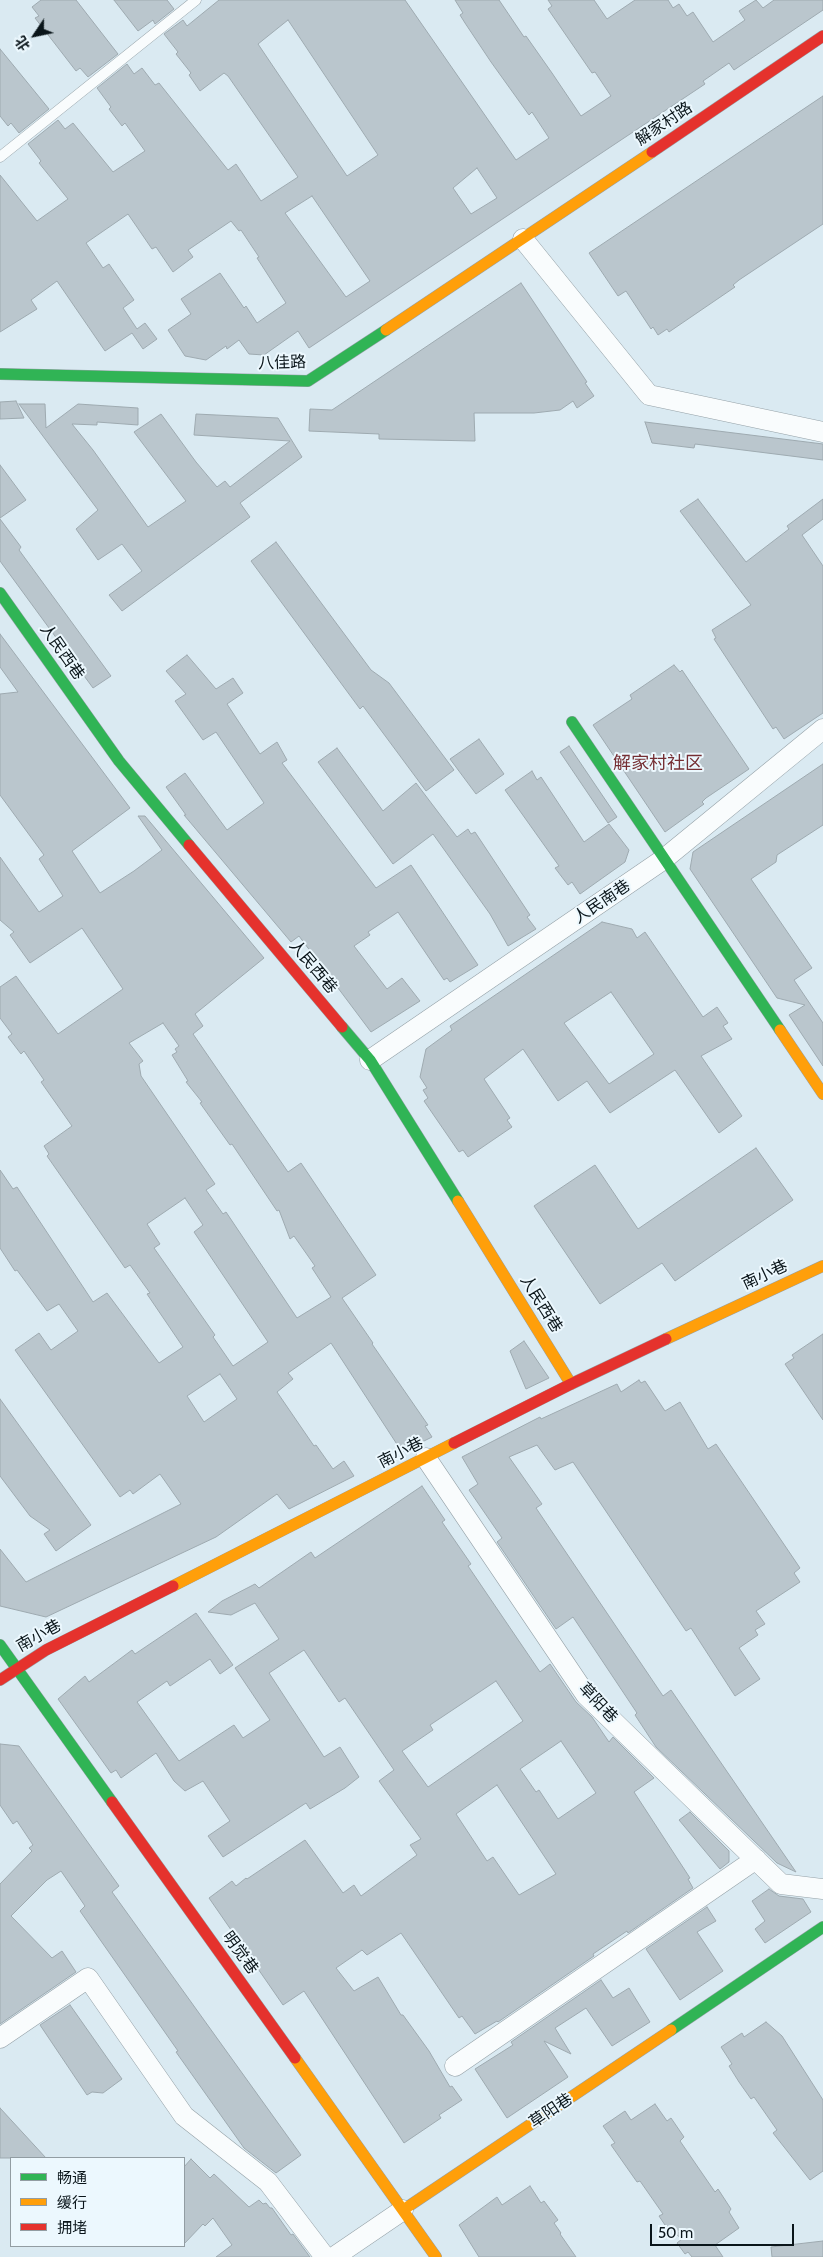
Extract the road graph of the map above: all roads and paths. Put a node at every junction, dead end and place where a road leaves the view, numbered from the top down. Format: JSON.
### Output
{"nodes":[{"id":1,"x":196,"y":0,"type":"edge"},
{"id":2,"x":823,"y":36,"type":"edge"},
{"id":3,"x":0,"y":157,"type":"edge"},
{"id":4,"x":523,"y":240,"type":"junction"},
{"id":5,"x":0,"y":374,"type":"edge"},
{"id":6,"x":823,"y":432,"type":"edge"},
{"id":7,"x":0,"y":593,"type":"edge"},
{"id":8,"x":572,"y":722,"type":"dead end"},
{"id":9,"x":823,"y":729,"type":"edge"},
{"id":10,"x":664,"y":859,"type":"junction"},
{"id":11,"x":370,"y":1060,"type":"junction"},
{"id":12,"x":823,"y":1094,"type":"edge"},
{"id":13,"x":823,"y":1266,"type":"edge"},
{"id":14,"x":571,"y":1384,"type":"junction"},
{"id":15,"x":426,"y":1458,"type":"junction"},
{"id":16,"x":0,"y":1645,"type":"edge"},
{"id":17,"x":16,"y":1668,"type":"junction"},
{"id":18,"x":0,"y":1680,"type":"edge"},
{"id":19,"x":756,"y":1859,"type":"junction"},
{"id":20,"x":823,"y":1889,"type":"edge"},
{"id":21,"x":823,"y":1928,"type":"edge"},
{"id":22,"x":0,"y":2038,"type":"edge"},
{"id":23,"x":455,"y":2066,"type":"dead end"},
{"id":24,"x":403,"y":2210,"type":"junction"},
{"id":25,"x":325,"y":2257,"type":"edge"},
{"id":26,"x":334,"y":2257,"type":"edge"},
{"id":27,"x":436,"y":2257,"type":"edge"}],
"edges":[{"from":1,"to":3,"type":"lane"},
{"from":2,"to":4,"type":"street","name":"解家村路"},
{"from":4,"to":5,"type":"street","name":"八佳路"},
{"from":4,"to":6,"type":"street"},
{"from":7,"to":11,"type":"street","name":"人民西巷"},
{"from":8,"to":10,"type":"street"},
{"from":9,"to":10,"type":"street","name":"人民南巷"},
{"from":10,"to":11,"type":"street","name":"人民南巷"},
{"from":10,"to":12,"type":"street"},
{"from":11,"to":14,"type":"street","name":"人民西巷"},
{"from":13,"to":14,"type":"street","name":"南小巷"},
{"from":14,"to":15,"type":"street","name":"南小巷"},
{"from":15,"to":17,"type":"street","name":"南小巷"},
{"from":15,"to":19,"type":"street","name":"草阳巷"},
{"from":16,"to":17,"type":"street"},
{"from":17,"to":18,"type":"street","name":"南小巷"},
{"from":17,"to":24,"type":"street","name":"明觉巷"},
{"from":19,"to":20,"type":"street","name":"草阳巷"},
{"from":19,"to":23,"type":"street"},
{"from":21,"to":24,"type":"street","name":"草阳巷"},
{"from":22,"to":25,"type":"street"},
{"from":24,"to":26,"type":"street"},
{"from":24,"to":27,"type":"street","name":"明觉巷"}]}
